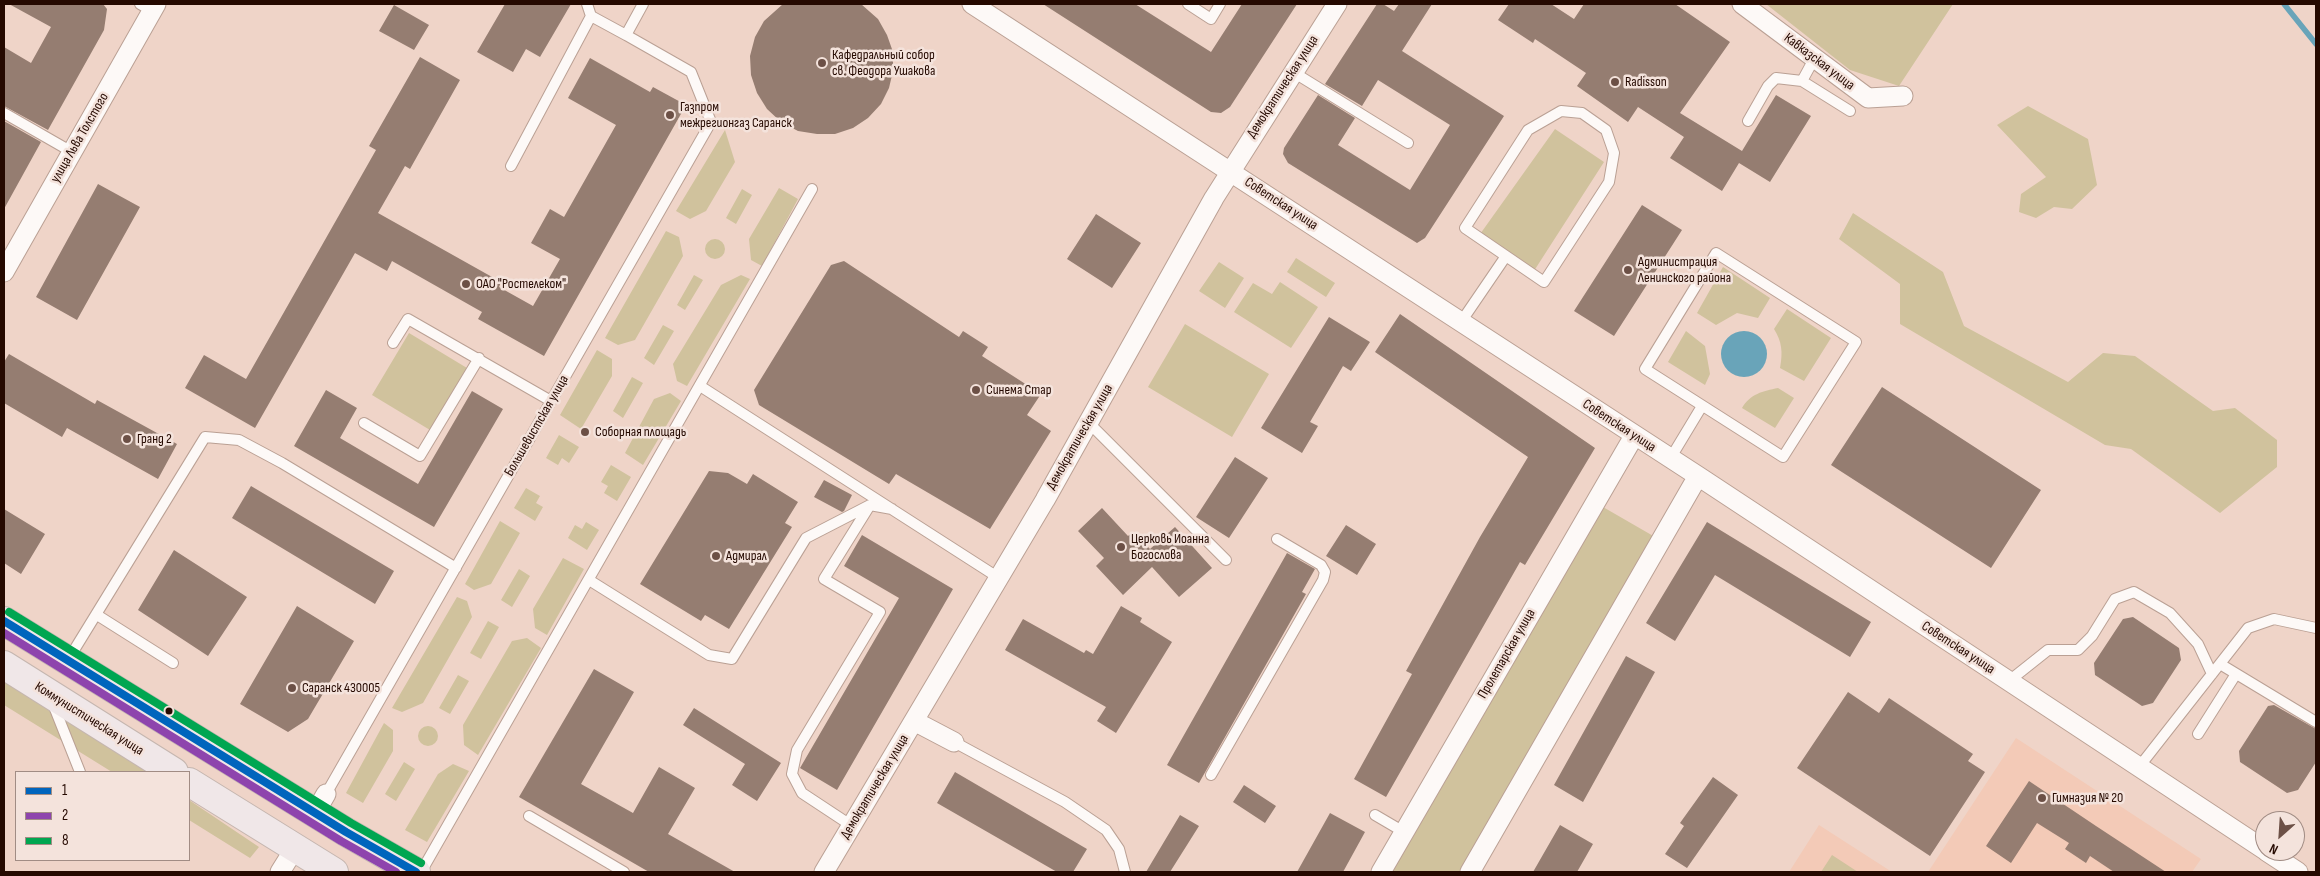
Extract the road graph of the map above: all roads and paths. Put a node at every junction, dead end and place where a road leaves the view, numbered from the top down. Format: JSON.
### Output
{"nodes":[{"id":1,"x":588,"y":4,"type":"edge"},
{"id":2,"x":643,"y":4,"type":"edge"},
{"id":3,"x":972,"y":4,"type":"edge"},
{"id":4,"x":1188,"y":4,"type":"edge"},
{"id":5,"x":1220,"y":4,"type":"edge"},
{"id":6,"x":1337,"y":4,"type":"edge"},
{"id":7,"x":1742,"y":4,"type":"edge"},
{"id":8,"x":150,"y":6,"type":"edge"},
{"id":9,"x":591,"y":16,"type":"junction"},
{"id":10,"x":626,"y":35,"type":"junction"},
{"id":11,"x":1814,"y":59,"type":"junction"},
{"id":12,"x":1293,"y":72,"type":"junction"},
{"id":13,"x":1802,"y":81,"type":"junction"},
{"id":14,"x":1903,"y":96,"type":"dead end"},
{"id":15,"x":1850,"y":111,"type":"dead end"},
{"id":16,"x":4,"y":113,"type":"edge"},
{"id":17,"x":1748,"y":121,"type":"dead end"},
{"id":18,"x":1408,"y":143,"type":"dead end"},
{"id":19,"x":72,"y":152,"type":"junction"},
{"id":20,"x":511,"y":166,"type":"dead end"},
{"id":21,"x":1230,"y":171,"type":"junction"},
{"id":22,"x":812,"y":189,"type":"dead end"},
{"id":23,"x":1506,"y":256,"type":"junction"},
{"id":24,"x":4,"y":272,"type":"edge"},
{"id":25,"x":1461,"y":322,"type":"junction"},
{"id":26,"x":393,"y":344,"type":"dead end"},
{"id":27,"x":479,"y":358,"type":"junction"},
{"id":28,"x":700,"y":386,"type":"junction"},
{"id":29,"x":551,"y":401,"type":"junction"},
{"id":30,"x":1702,"y":406,"type":"junction"},
{"id":31,"x":1088,"y":422,"type":"junction"},
{"id":32,"x":364,"y":423,"type":"dead end"},
{"id":33,"x":1634,"y":436,"type":"junction"},
{"id":34,"x":1670,"y":459,"type":"junction"},
{"id":35,"x":1698,"y":476,"type":"junction"},
{"id":36,"x":870,"y":505,"type":"junction"},
{"id":37,"x":892,"y":509,"type":"junction"},
{"id":38,"x":1277,"y":539,"type":"dead end"},
{"id":39,"x":1226,"y":560,"type":"dead end"},
{"id":40,"x":456,"y":568,"type":"junction"},
{"id":41,"x":999,"y":578,"type":"junction"},
{"id":42,"x":589,"y":580,"type":"junction"},
{"id":43,"x":97,"y":615,"type":"junction"},
{"id":44,"x":4,"y":621,"type":"edge"},
{"id":45,"x":2316,"y":628,"type":"edge"},
{"id":46,"x":67,"y":661,"type":"junction"},
{"id":47,"x":174,"y":663,"type":"dead end"},
{"id":48,"x":2220,"y":664,"type":"junction"},
{"id":49,"x":4,"y":665,"type":"edge"},
{"id":50,"x":2212,"y":674,"type":"junction"},
{"id":51,"x":2236,"y":674,"type":"junction"},
{"id":52,"x":2009,"y":681,"type":"junction"},
{"id":53,"x":49,"y":694,"type":"junction"},
{"id":54,"x":914,"y":721,"type":"junction"},
{"id":55,"x":2316,"y":722,"type":"edge"},
{"id":56,"x":2198,"y":734,"type":"dead end"},
{"id":57,"x":954,"y":742,"type":"joint"},
{"id":58,"x":2140,"y":767,"type":"junction"},
{"id":59,"x":80,"y":771,"type":"edge"},
{"id":60,"x":172,"y":771,"type":"edge"},
{"id":61,"x":1211,"y":775,"type":"dead end"},
{"id":62,"x":190,"y":783,"type":"edge"},
{"id":63,"x":320,"y":803,"type":"junction"},
{"id":64,"x":1375,"y":815,"type":"dead end"},
{"id":65,"x":529,"y":816,"type":"dead end"},
{"id":66,"x":852,"y":826,"type":"junction"},
{"id":67,"x":1404,"y":832,"type":"junction"},
{"id":68,"x":2255,"y":844,"type":"edge"},
{"id":69,"x":295,"y":848,"type":"junction"},
{"id":70,"x":2281,"y":861,"type":"edge"},
{"id":71,"x":280,"y":872,"type":"edge"},
{"id":72,"x":334,"y":872,"type":"edge"},
{"id":73,"x":416,"y":872,"type":"edge"},
{"id":74,"x":421,"y":872,"type":"edge"},
{"id":75,"x":624,"y":872,"type":"edge"},
{"id":76,"x":824,"y":872,"type":"edge"},
{"id":77,"x":1125,"y":872,"type":"edge"},
{"id":78,"x":1381,"y":872,"type":"edge"},
{"id":79,"x":1470,"y":872,"type":"edge"},
{"id":80,"x":2298,"y":872,"type":"edge"}],
"edges":[{"from":1,"to":9,"type":"lane"},
{"from":2,"to":10,"type":"lane"},
{"from":3,"to":21,"type":"street","name":"Советская улица"},
{"from":4,"to":5,"type":"lane"},
{"from":6,"to":12,"type":"street","name":"Демократическая улица"},
{"from":7,"to":11,"type":"street","name":"Кавказская улица"},
{"from":8,"to":19,"type":"street","name":"улица Льва Толстого"},
{"from":9,"to":10,"type":"lane"},
{"from":9,"to":20,"type":"lane"},
{"from":10,"to":29,"type":"lane","name":"Большевистская улица"},
{"from":11,"to":13,"type":"lane"},
{"from":11,"to":14,"type":"street","name":"Кавказская улица"},
{"from":12,"to":18,"type":"lane"},
{"from":12,"to":21,"type":"street","name":"Демократическая улица"},
{"from":13,"to":15,"type":"lane"},
{"from":13,"to":17,"type":"lane"},
{"from":16,"to":19,"type":"lane"},
{"from":19,"to":24,"type":"street","name":"улица Льва Толстого"},
{"from":21,"to":25,"type":"street","name":"Советская улица"},
{"from":21,"to":31,"type":"street","name":"Демократическая улица"},
{"from":22,"to":28,"type":"lane"},
{"from":23,"to":23,"type":"lane"},
{"from":23,"to":25,"type":"lane"},
{"from":25,"to":33,"type":"street","name":"Советская улица"},
{"from":26,"to":27,"type":"lane"},
{"from":27,"to":29,"type":"lane"},
{"from":27,"to":32,"type":"lane"},
{"from":28,"to":37,"type":"lane"},
{"from":28,"to":42,"type":"lane"},
{"from":29,"to":40,"type":"lane","name":"Большевистская улица"},
{"from":30,"to":30,"type":"lane"},
{"from":30,"to":34,"type":"lane"},
{"from":31,"to":39,"type":"lane"},
{"from":31,"to":41,"type":"street","name":"Демократическая улица"},
{"from":33,"to":34,"type":"street","name":"Советская улица"},
{"from":33,"to":67,"type":"street","name":"Пролетарская улица"},
{"from":34,"to":35,"type":"street","name":"Советская улица"},
{"from":35,"to":52,"type":"street","name":"Советская улица"},
{"from":35,"to":79,"type":"street"},
{"from":36,"to":37,"type":"lane"},
{"from":36,"to":42,"type":"lane"},
{"from":36,"to":66,"type":"lane"},
{"from":37,"to":41,"type":"lane"},
{"from":38,"to":61,"type":"lane"},
{"from":40,"to":43,"type":"lane"},
{"from":40,"to":63,"type":"lane","name":"Большевистская улица"},
{"from":41,"to":54,"type":"street","name":"Демократическая улица"},
{"from":42,"to":74,"type":"lane"},
{"from":43,"to":46,"type":"lane"},
{"from":43,"to":47,"type":"lane"},
{"from":44,"to":46,"type":"main road"},
{"from":45,"to":48,"type":"lane"},
{"from":46,"to":63,"type":"main road"},
{"from":48,"to":50,"type":"lane"},
{"from":48,"to":51,"type":"lane"},
{"from":49,"to":53,"type":"main road","name":"Коммунистическая улица"},
{"from":50,"to":52,"type":"lane"},
{"from":50,"to":58,"type":"lane"},
{"from":51,"to":55,"type":"lane"},
{"from":51,"to":56,"type":"lane"},
{"from":52,"to":58,"type":"street","name":"Советская улица"},
{"from":53,"to":59,"type":"lane"},
{"from":53,"to":60,"type":"main road","name":"Коммунистическая улица"},
{"from":54,"to":57,"type":"street"},
{"from":54,"to":66,"type":"street","name":"Демократическая улица"},
{"from":57,"to":77,"type":"lane"},
{"from":58,"to":68,"type":"street","name":"Советская улица"},
{"from":62,"to":69,"type":"main road"},
{"from":63,"to":69,"type":"main road","name":"Большевистская улица"},
{"from":63,"to":73,"type":"main road"},
{"from":64,"to":67,"type":"lane"},
{"from":65,"to":75,"type":"lane"},
{"from":66,"to":76,"type":"street","name":"Демократическая улица"},
{"from":67,"to":78,"type":"street","name":"Пролетарская улица"},
{"from":69,"to":71,"type":"street","name":"Большевистская улица"},
{"from":69,"to":72,"type":"main road"},
{"from":70,"to":80,"type":"street","name":"Советская улица"}]}
